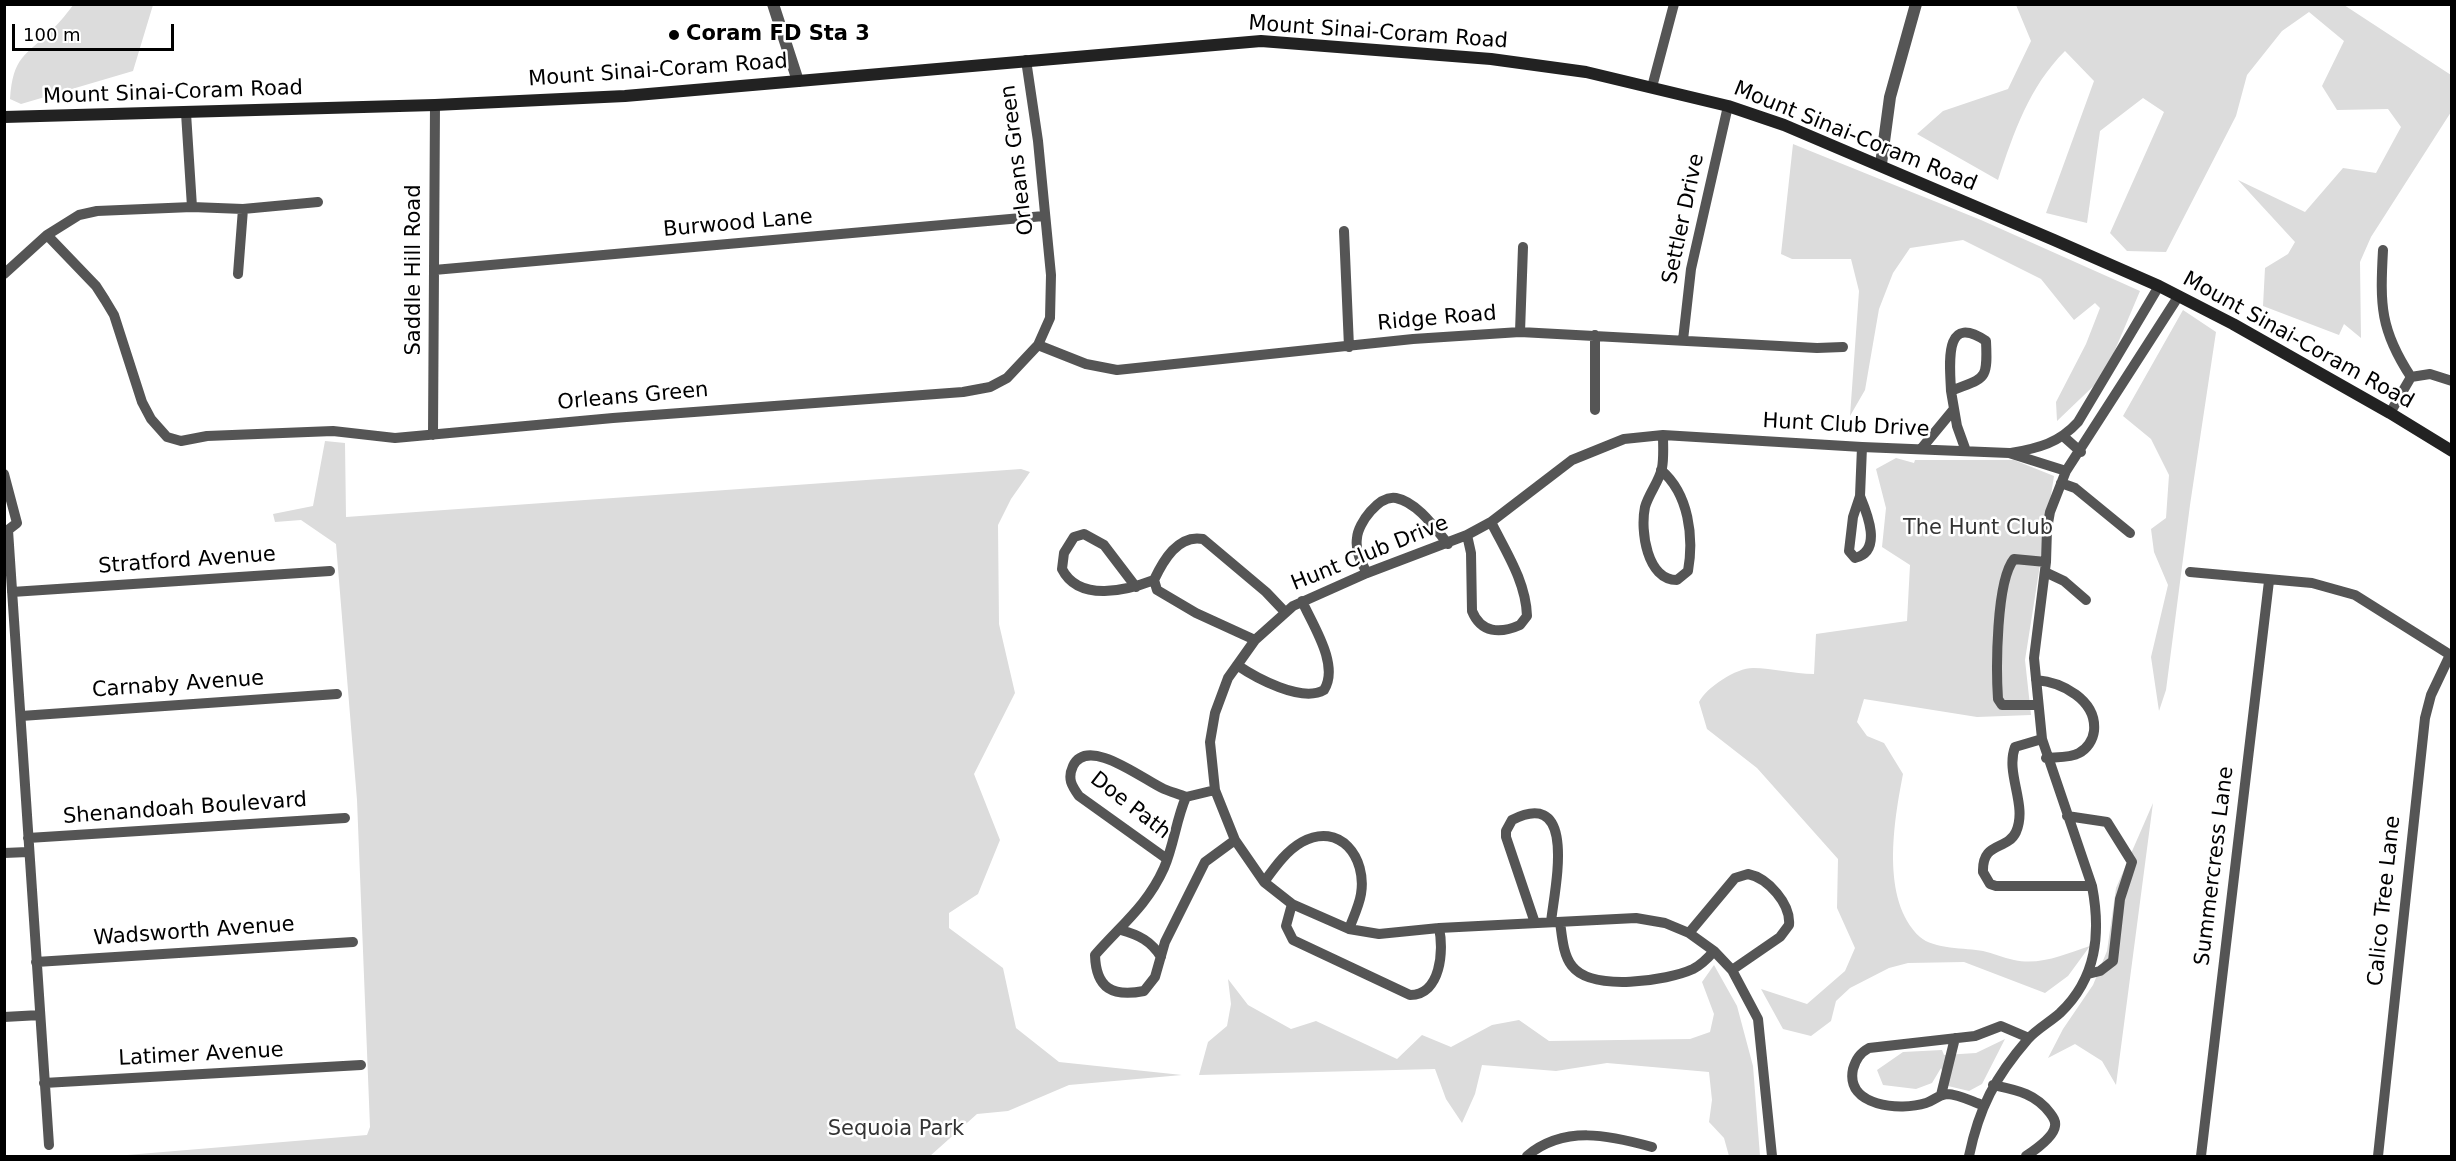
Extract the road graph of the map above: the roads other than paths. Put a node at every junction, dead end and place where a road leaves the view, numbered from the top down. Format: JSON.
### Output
{"nodes":[{"id":1,"x":773,"y":4,"type":"edge"},
{"id":2,"x":1674,"y":4,"type":"edge"},
{"id":3,"x":1916,"y":4,"type":"edge"},
{"id":4,"x":1026,"y":60,"type":"junction"},
{"id":5,"x":798,"y":81,"type":"junction"},
{"id":6,"x":1652,"y":87,"type":"junction"},
{"id":7,"x":435,"y":105,"type":"junction"},
{"id":8,"x":1728,"y":106,"type":"junction"},
{"id":9,"x":186,"y":113,"type":"junction"},
{"id":10,"x":4,"y":117,"type":"edge"},
{"id":11,"x":1881,"y":164,"type":"junction"},
{"id":12,"x":318,"y":202,"type":"dead end"},
{"id":13,"x":192,"y":207,"type":"junction"},
{"id":14,"x":243,"y":209,"type":"junction"},
{"id":15,"x":1044,"y":216,"type":"junction"},
{"id":16,"x":1344,"y":231,"type":"dead end"},
{"id":17,"x":47,"y":235,"type":"junction"},
{"id":18,"x":1523,"y":247,"type":"dead end"},
{"id":19,"x":2383,"y":250,"type":"dead end"},
{"id":20,"x":434,"y":270,"type":"junction"},
{"id":21,"x":4,"y":274,"type":"edge"},
{"id":22,"x":238,"y":274,"type":"dead end"},
{"id":23,"x":2159,"y":286,"type":"junction"},
{"id":24,"x":2178,"y":297,"type":"junction"},
{"id":25,"x":1520,"y":332,"type":"junction"},
{"id":26,"x":1595,"y":335,"type":"junction"},
{"id":27,"x":1683,"y":340,"type":"junction"},
{"id":28,"x":1038,"y":345,"type":"junction"},
{"id":29,"x":1349,"y":347,"type":"junction"},
{"id":30,"x":1843,"y":347,"type":"dead end"},
{"id":31,"x":2411,"y":377,"type":"junction"},
{"id":32,"x":2451,"y":381,"type":"edge"},
{"id":33,"x":1951,"y":391,"type":"junction"},
{"id":34,"x":1954,"y":409,"type":"junction"},
{"id":35,"x":1595,"y":410,"type":"dead end"},
{"id":36,"x":2390,"y":413,"type":"junction"},
{"id":37,"x":433,"y":435,"type":"junction"},
{"id":38,"x":1663,"y":435,"type":"junction"},
{"id":39,"x":2063,"y":436,"type":"junction"},
{"id":40,"x":1862,"y":447,"type":"junction"},
{"id":41,"x":1921,"y":449,"type":"junction"},
{"id":42,"x":1966,"y":451,"type":"junction"},
{"id":43,"x":2451,"y":451,"type":"edge"},
{"id":44,"x":2081,"y":452,"type":"junction"},
{"id":45,"x":2008,"y":453,"type":"junction"},
{"id":46,"x":1661,"y":470,"type":"junction"},
{"id":47,"x":2066,"y":471,"type":"junction"},
{"id":48,"x":4,"y":474,"type":"edge"},
{"id":49,"x":2061,"y":483,"type":"junction"},
{"id":50,"x":1860,"y":496,"type":"junction"},
{"id":51,"x":1491,"y":522,"type":"junction"},
{"id":52,"x":2130,"y":533,"type":"dead end"},
{"id":53,"x":1467,"y":535,"type":"junction"},
{"id":54,"x":1448,"y":544,"type":"junction"},
{"id":55,"x":2046,"y":567,"type":"junction"},
{"id":56,"x":330,"y":571,"type":"dead end"},
{"id":57,"x":2190,"y":572,"type":"dead end"},
{"id":58,"x":1367,"y":573,"type":"junction"},
{"id":59,"x":1154,"y":580,"type":"junction"},
{"id":60,"x":2268,"y":581,"type":"junction"},
{"id":61,"x":1136,"y":587,"type":"junction"},
{"id":62,"x":12,"y":592,"type":"junction"},
{"id":63,"x":2086,"y":600,"type":"dead end"},
{"id":64,"x":1302,"y":601,"type":"junction"},
{"id":65,"x":1285,"y":612,"type":"junction"},
{"id":66,"x":1255,"y":640,"type":"junction"},
{"id":67,"x":2451,"y":655,"type":"edge"},
{"id":68,"x":1237,"y":665,"type":"junction"},
{"id":69,"x":18,"y":678,"type":"junction"},
{"id":70,"x":4,"y":679,"type":"edge"},
{"id":71,"x":2036,"y":680,"type":"junction"},
{"id":72,"x":337,"y":694,"type":"dead end"},
{"id":73,"x":2038,"y":705,"type":"junction"},
{"id":74,"x":21,"y":716,"type":"junction"},
{"id":75,"x":2042,"y":739,"type":"junction"},
{"id":76,"x":2046,"y":758,"type":"junction"},
{"id":77,"x":1215,"y":790,"type":"junction"},
{"id":78,"x":1186,"y":797,"type":"junction"},
{"id":79,"x":2067,"y":816,"type":"junction"},
{"id":80,"x":345,"y":818,"type":"dead end"},
{"id":81,"x":28,"y":838,"type":"junction"},
{"id":82,"x":1235,"y":840,"type":"junction"},
{"id":83,"x":28,"y":852,"type":"junction"},
{"id":84,"x":4,"y":853,"type":"edge"},
{"id":85,"x":1167,"y":859,"type":"junction"},
{"id":86,"x":1264,"y":882,"type":"junction"},
{"id":87,"x":2092,"y":886,"type":"junction"},
{"id":88,"x":1292,"y":904,"type":"junction"},
{"id":89,"x":1555,"y":922,"type":"junction"},
{"id":90,"x":1535,"y":923,"type":"junction"},
{"id":91,"x":1439,"y":928,"type":"junction"},
{"id":92,"x":1349,"y":929,"type":"junction"},
{"id":93,"x":1121,"y":930,"type":"junction"},
{"id":94,"x":1689,"y":933,"type":"junction"},
{"id":95,"x":353,"y":942,"type":"dead end"},
{"id":96,"x":1714,"y":951,"type":"junction"},
{"id":97,"x":1161,"y":957,"type":"junction"},
{"id":98,"x":36,"y":962,"type":"junction"},
{"id":99,"x":1732,"y":970,"type":"junction"},
{"id":100,"x":2088,"y":974,"type":"junction"},
{"id":101,"x":40,"y":1015,"type":"junction"},
{"id":102,"x":4,"y":1017,"type":"edge"},
{"id":103,"x":1955,"y":1038,"type":"junction"},
{"id":104,"x":2029,"y":1038,"type":"junction"},
{"id":105,"x":361,"y":1065,"type":"dead end"},
{"id":106,"x":44,"y":1083,"type":"junction"},
{"id":107,"x":1992,"y":1085,"type":"junction"},
{"id":108,"x":1941,"y":1095,"type":"junction"},
{"id":109,"x":1982,"y":1105,"type":"junction"},
{"id":110,"x":49,"y":1145,"type":"dead end"},
{"id":111,"x":1652,"y":1146,"type":"dead end"},
{"id":112,"x":1527,"y":1156,"type":"edge"},
{"id":113,"x":1772,"y":1156,"type":"edge"},
{"id":114,"x":1969,"y":1156,"type":"edge"},
{"id":115,"x":2026,"y":1156,"type":"edge"},
{"id":116,"x":2201,"y":1156,"type":"edge"},
{"id":117,"x":2378,"y":1156,"type":"edge"}],
"edges":[{"from":1,"to":5,"type":"street"},
{"from":2,"to":6,"type":"street"},
{"from":3,"to":11,"type":"street"},
{"from":4,"to":5,"type":"main road","name":"Mount Sinai-Coram Road"},
{"from":4,"to":6,"type":"main road","name":"Mount Sinai-Coram Road"},
{"from":4,"to":15,"type":"street","name":"Orleans Green"},
{"from":5,"to":7,"type":"main road","name":"Mount Sinai-Coram Road"},
{"from":6,"to":8,"type":"main road","name":"Mount Sinai-Coram Road"},
{"from":7,"to":9,"type":"main road","name":"Mount Sinai-Coram Road"},
{"from":7,"to":20,"type":"street","name":"Saddle Hill Road"},
{"from":8,"to":11,"type":"main road","name":"Mount Sinai-Coram Road"},
{"from":8,"to":27,"type":"street","name":"Settler Drive"},
{"from":9,"to":10,"type":"main road","name":"Mount Sinai-Coram Road"},
{"from":9,"to":13,"type":"street"},
{"from":11,"to":23,"type":"main road","name":"Mount Sinai-Coram Road"},
{"from":12,"to":14,"type":"street"},
{"from":13,"to":14,"type":"street"},
{"from":13,"to":17,"type":"street"},
{"from":14,"to":22,"type":"street"},
{"from":15,"to":20,"type":"street","name":"Burwood Lane"},
{"from":15,"to":28,"type":"street","name":"Orleans Green"},
{"from":16,"to":29,"type":"street"},
{"from":17,"to":21,"type":"street"},
{"from":17,"to":37,"type":"street","name":"Orleans Green"},
{"from":18,"to":25,"type":"street"},
{"from":19,"to":31,"type":"street"},
{"from":20,"to":37,"type":"street","name":"Saddle Hill Road"},
{"from":23,"to":24,"type":"main road","name":"Mount Sinai-Coram Road"},
{"from":23,"to":39,"type":"street","name":"Hunt Club Drive"},
{"from":24,"to":36,"type":"main road","name":"Mount Sinai-Coram Road"},
{"from":24,"to":44,"type":"street"},
{"from":25,"to":26,"type":"street","name":"Ridge Road"},
{"from":25,"to":29,"type":"street","name":"Ridge Road"},
{"from":26,"to":27,"type":"street","name":"Ridge Road"},
{"from":26,"to":35,"type":"street"},
{"from":27,"to":30,"type":"street","name":"Ridge Road"},
{"from":28,"to":29,"type":"street","name":"Ridge Road"},
{"from":28,"to":37,"type":"street","name":"Orleans Green"},
{"from":31,"to":32,"type":"street"},
{"from":31,"to":36,"type":"street"},
{"from":33,"to":33,"type":"street"},
{"from":33,"to":34,"type":"street"},
{"from":34,"to":41,"type":"street"},
{"from":34,"to":42,"type":"street"},
{"from":36,"to":43,"type":"main road","name":"Mount Sinai-Coram Road"},
{"from":38,"to":40,"type":"street","name":"Hunt Club Drive"},
{"from":38,"to":46,"type":"street"},
{"from":38,"to":51,"type":"street","name":"Hunt Club Drive"},
{"from":39,"to":44,"type":"street"},
{"from":39,"to":45,"type":"street","name":"Hunt Club Drive"},
{"from":40,"to":41,"type":"street","name":"Hunt Club Drive"},
{"from":40,"to":50,"type":"street"},
{"from":41,"to":42,"type":"street","name":"Hunt Club Drive"},
{"from":42,"to":45,"type":"street","name":"Hunt Club Drive"},
{"from":44,"to":47,"type":"street"},
{"from":45,"to":47,"type":"street","name":"Hunt Club Drive"},
{"from":46,"to":46,"type":"street"},
{"from":47,"to":49,"type":"street"},
{"from":48,"to":62,"type":"street"},
{"from":49,"to":52,"type":"street"},
{"from":49,"to":55,"type":"street"},
{"from":50,"to":50,"type":"street"},
{"from":51,"to":53,"type":"street","name":"Hunt Club Drive"},
{"from":51,"to":53,"type":"street"},
{"from":53,"to":54,"type":"street","name":"Hunt Club Drive"},
{"from":54,"to":58,"type":"street","name":"Hunt Club Drive"},
{"from":54,"to":58,"type":"street"},
{"from":55,"to":63,"type":"street"},
{"from":55,"to":71,"type":"street"},
{"from":55,"to":73,"type":"street"},
{"from":56,"to":62,"type":"street","name":"Stratford Avenue"},
{"from":57,"to":60,"type":"street"},
{"from":58,"to":64,"type":"street","name":"Hunt Club Drive"},
{"from":59,"to":61,"type":"street"},
{"from":59,"to":65,"type":"street"},
{"from":59,"to":66,"type":"street"},
{"from":60,"to":67,"type":"street"},
{"from":60,"to":116,"type":"street","name":"Summercress Lane"},
{"from":61,"to":61,"type":"street"},
{"from":62,"to":69,"type":"street"},
{"from":64,"to":65,"type":"street","name":"Hunt Club Drive"},
{"from":64,"to":68,"type":"street"},
{"from":65,"to":66,"type":"street","name":"Hunt Club Drive"},
{"from":66,"to":68,"type":"street","name":"Hunt Club Drive"},
{"from":67,"to":117,"type":"street","name":"Calico Tree Lane"},
{"from":68,"to":77,"type":"street","name":"Hunt Club Drive"},
{"from":69,"to":70,"type":"street"},
{"from":69,"to":74,"type":"street"},
{"from":71,"to":73,"type":"street"},
{"from":71,"to":76,"type":"street"},
{"from":72,"to":74,"type":"street","name":"Carnaby Avenue"},
{"from":73,"to":75,"type":"street"},
{"from":74,"to":81,"type":"street"},
{"from":75,"to":76,"type":"street"},
{"from":75,"to":87,"type":"street"},
{"from":76,"to":79,"type":"street"},
{"from":77,"to":78,"type":"street"},
{"from":77,"to":82,"type":"street","name":"Hunt Club Drive"},
{"from":78,"to":85,"type":"street"},
{"from":78,"to":85,"type":"street","name":"Doe Path"},
{"from":79,"to":87,"type":"street"},
{"from":79,"to":100,"type":"street"},
{"from":80,"to":81,"type":"street","name":"Shenandoah Boulevard"},
{"from":81,"to":83,"type":"street"},
{"from":82,"to":86,"type":"street","name":"Hunt Club Drive"},
{"from":82,"to":97,"type":"street"},
{"from":83,"to":84,"type":"street"},
{"from":83,"to":98,"type":"street"},
{"from":85,"to":93,"type":"street"},
{"from":86,"to":88,"type":"street","name":"Hunt Club Drive"},
{"from":86,"to":92,"type":"street"},
{"from":87,"to":100,"type":"street"},
{"from":88,"to":91,"type":"street"},
{"from":88,"to":92,"type":"street","name":"Hunt Club Drive"},
{"from":89,"to":90,"type":"street","name":"Hunt Club Drive"},
{"from":89,"to":90,"type":"street"},
{"from":89,"to":94,"type":"street","name":"Hunt Club Drive"},
{"from":89,"to":96,"type":"street"},
{"from":90,"to":91,"type":"street","name":"Hunt Club Drive"},
{"from":91,"to":92,"type":"street","name":"Hunt Club Drive"},
{"from":93,"to":97,"type":"street"},
{"from":93,"to":97,"type":"street"},
{"from":94,"to":96,"type":"street","name":"Hunt Club Drive"},
{"from":94,"to":99,"type":"street"},
{"from":95,"to":98,"type":"street","name":"Wadsworth Avenue"},
{"from":96,"to":99,"type":"street","name":"Hunt Club Drive"},
{"from":98,"to":101,"type":"street"},
{"from":99,"to":113,"type":"street","name":"Hunt Club Drive"},
{"from":100,"to":104,"type":"street"},
{"from":101,"to":102,"type":"street"},
{"from":101,"to":106,"type":"street"},
{"from":103,"to":104,"type":"street"},
{"from":103,"to":108,"type":"street"},
{"from":103,"to":108,"type":"street"},
{"from":104,"to":107,"type":"street"},
{"from":105,"to":106,"type":"street","name":"Latimer Avenue"},
{"from":106,"to":110,"type":"street"},
{"from":107,"to":109,"type":"street"},
{"from":107,"to":115,"type":"street"},
{"from":108,"to":109,"type":"street"},
{"from":109,"to":114,"type":"street"},
{"from":111,"to":112,"type":"street"}]}
